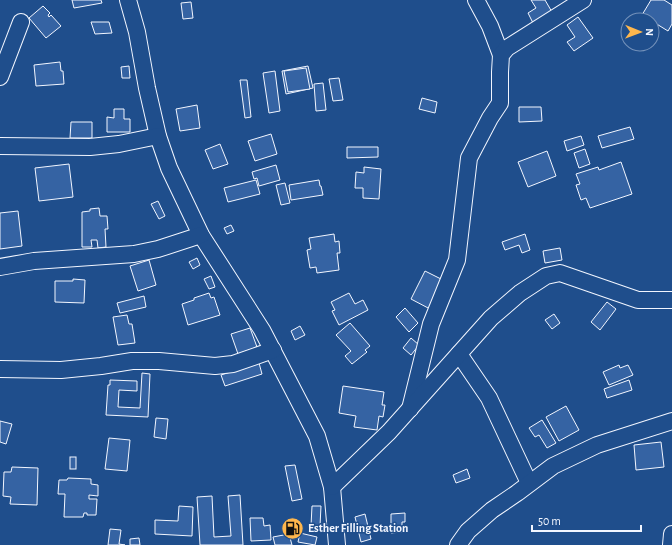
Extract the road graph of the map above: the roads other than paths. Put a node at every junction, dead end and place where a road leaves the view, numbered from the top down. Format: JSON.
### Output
{"nodes":[{"id":1,"x":128,"y":0,"type":"edge"},
{"id":2,"x":476,"y":0,"type":"edge"},
{"id":3,"x":583,"y":0,"type":"edge"},
{"id":4,"x":21,"y":22,"type":"dead end"},
{"id":5,"x":501,"y":55,"type":"junction"},
{"id":6,"x":0,"y":77,"type":"edge"},
{"id":7,"x":158,"y":136,"type":"junction"},
{"id":8,"x":0,"y":146,"type":"edge"},
{"id":9,"x":200,"y":235,"type":"junction"},
{"id":10,"x":0,"y":267,"type":"edge"},
{"id":11,"x":672,"y":300,"type":"edge"},
{"id":12,"x":273,"y":350,"type":"junction"},
{"id":13,"x":459,"y":354,"type":"junction"},
{"id":14,"x":0,"y":369,"type":"edge"},
{"id":15,"x":410,"y":409,"type":"junction"},
{"id":16,"x":672,"y":421,"type":"edge"},
{"id":17,"x":529,"y":483,"type":"junction"},
{"id":18,"x":332,"y":487,"type":"junction"},
{"id":19,"x":672,"y":534,"type":"edge"},
{"id":20,"x":337,"y":545,"type":"edge"},
{"id":21,"x":458,"y":545,"type":"edge"},
{"id":22,"x":671,"y":545,"type":"edge"}],
"edges":[{"from":1,"to":7,"type":"street"},
{"from":2,"to":5,"type":"street"},
{"from":3,"to":5,"type":"street"},
{"from":4,"to":6,"type":"street"},
{"from":5,"to":15,"type":"street"},
{"from":7,"to":8,"type":"street"},
{"from":7,"to":9,"type":"street"},
{"from":9,"to":10,"type":"street"},
{"from":9,"to":12,"type":"street"},
{"from":11,"to":13,"type":"street"},
{"from":12,"to":14,"type":"street"},
{"from":12,"to":18,"type":"street"},
{"from":13,"to":15,"type":"street"},
{"from":13,"to":17,"type":"street"},
{"from":15,"to":18,"type":"street"},
{"from":16,"to":17,"type":"street"},
{"from":17,"to":21,"type":"street"},
{"from":18,"to":20,"type":"street"},
{"from":19,"to":22,"type":"street"}]}
